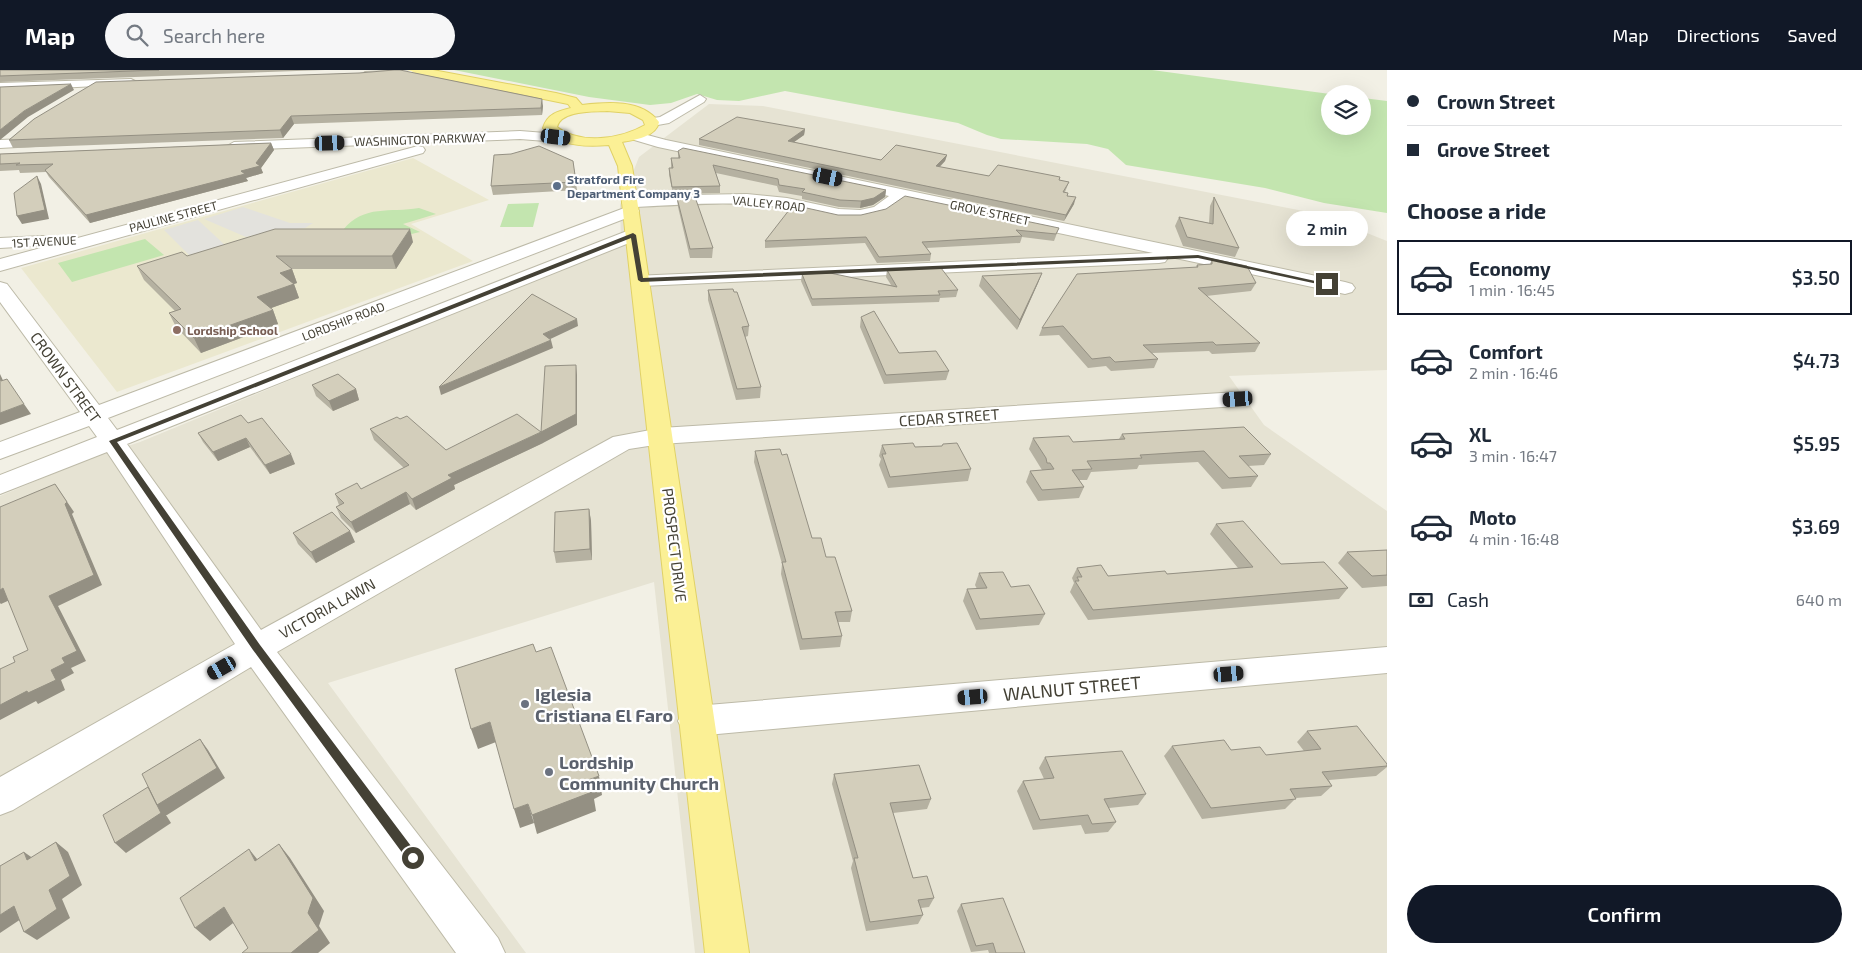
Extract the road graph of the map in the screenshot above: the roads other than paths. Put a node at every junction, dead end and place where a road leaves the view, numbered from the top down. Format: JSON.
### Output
{"nodes":[{"id":1,"x":132,"y":70,"type":"edge"},
{"id":2,"x":415,"y":70,"type":"edge"},
{"id":3,"x":361,"y":75,"type":"edge"},
{"id":4,"x":139,"y":82,"type":"edge"},
{"id":5,"x":100,"y":84,"type":"junction"},
{"id":6,"x":0,"y":87,"type":"edge"},
{"id":7,"x":72,"y":98,"type":"edge"},
{"id":8,"x":700,"y":99,"type":"dead end"},
{"id":9,"x":580,"y":110,"type":"junction"},
{"id":10,"x":559,"y":116,"type":"junction"},
{"id":11,"x":652,"y":122,"type":"junction"},
{"id":12,"x":24,"y":128,"type":"edge"},
{"id":13,"x":474,"y":131,"type":"junction"},
{"id":14,"x":625,"y":138,"type":"junction"},
{"id":15,"x":571,"y":139,"type":"junction"},
{"id":16,"x":330,"y":143,"type":"junction"},
{"id":17,"x":62,"y":147,"type":"edge"},
{"id":18,"x":1,"y":148,"type":"edge"},
{"id":19,"x":347,"y":169,"type":"junction"},
{"id":20,"x":901,"y":193,"type":"junction"},
{"id":21,"x":631,"y":216,"type":"junction"},
{"id":22,"x":87,"y":240,"type":"junction"},
{"id":23,"x":0,"y":243,"type":"edge"},
{"id":24,"x":1198,"y":257,"type":"junction"},
{"id":25,"x":0,"y":264,"type":"edge"},
{"id":26,"x":641,"y":280,"type":"junction"},
{"id":27,"x":0,"y":288,"type":"edge"},
{"id":28,"x":1345,"y":288,"type":"dead end"},
{"id":29,"x":1238,"y":399,"type":"dead end"},
{"id":30,"x":94,"y":415,"type":"junction"},
{"id":31,"x":661,"y":436,"type":"junction"},
{"id":32,"x":112,"y":441,"type":"junction"},
{"id":33,"x":0,"y":451,"type":"edge"},
{"id":34,"x":0,"y":485,"type":"edge"},
{"id":35,"x":256,"y":648,"type":"junction"},
{"id":36,"x":1387,"y":660,"type":"edge"},
{"id":37,"x":696,"y":722,"type":"junction"},
{"id":38,"x":0,"y":797,"type":"edge"},
{"id":39,"x":483,"y":953,"type":"edge"},
{"id":40,"x":727,"y":953,"type":"edge"}],
"edges":[{"from":1,"to":5,"type":"street"},
{"from":2,"to":3,"type":"street"},
{"from":2,"to":9,"type":"main road"},
{"from":4,"to":5,"type":"street"},
{"from":5,"to":6,"type":"street"},
{"from":5,"to":7,"type":"street"},
{"from":8,"to":11,"type":"street"},
{"from":9,"to":10,"type":"main road"},
{"from":9,"to":11,"type":"main road"},
{"from":10,"to":13,"type":"street","name":"WASHINGTON PARKWAY"},
{"from":10,"to":15,"type":"main road"},
{"from":11,"to":14,"type":"main road"},
{"from":12,"to":18,"type":"street"},
{"from":13,"to":15,"type":"street","name":"WASHINGTON PARKWAY"},
{"from":13,"to":16,"type":"street","name":"WASHINGTON PARKWAY"},
{"from":13,"to":16,"type":"street","name":"WASHINGTON PARKWAY"},
{"from":13,"to":19,"type":"street","name":"PAULINE STREET"},
{"from":14,"to":15,"type":"main road"},
{"from":14,"to":20,"type":"street","name":"GROVE STREET"},
{"from":14,"to":21,"type":"main road","name":"PROSPECT DRIVE"},
{"from":16,"to":19,"type":"street"},
{"from":17,"to":18,"type":"street"},
{"from":19,"to":22,"type":"street","name":"PAULINE STREET"},
{"from":20,"to":21,"type":"street","name":"VALLEY ROAD"},
{"from":20,"to":24,"type":"street","name":"GROVE STREET"},
{"from":21,"to":26,"type":"main road","name":"PROSPECT DRIVE"},
{"from":21,"to":30,"type":"street","name":"LORDSHIP ROAD"},
{"from":21,"to":32,"type":"street","name":"LORDSHIP ROAD"},
{"from":22,"to":23,"type":"street","name":"1ST AVENUE"},
{"from":22,"to":25,"type":"street","name":"PAULINE STREET"},
{"from":24,"to":26,"type":"street"},
{"from":24,"to":28,"type":"street","name":"GROVE STREET"},
{"from":26,"to":31,"type":"main road","name":"PROSPECT DRIVE"},
{"from":27,"to":30,"type":"street","name":"CROWN STREET"},
{"from":29,"to":31,"type":"street","name":"CEDAR STREET"},
{"from":30,"to":32,"type":"street","name":"CROWN STREET"},
{"from":30,"to":33,"type":"street","name":"LORDSHIP ROAD"},
{"from":31,"to":35,"type":"street","name":"VICTORIA LAWN"},
{"from":31,"to":37,"type":"main road","name":"PROSPECT DRIVE"},
{"from":32,"to":34,"type":"street","name":"LORDSHIP ROAD"},
{"from":32,"to":35,"type":"street","name":"CROWN STREET"},
{"from":35,"to":38,"type":"street","name":"VICTORIA LAWN"},
{"from":35,"to":39,"type":"street","name":"CROWN STREET"},
{"from":36,"to":37,"type":"street","name":"WALNUT STREET"},
{"from":37,"to":40,"type":"main road","name":"PROSPECT DRIVE"}]}
